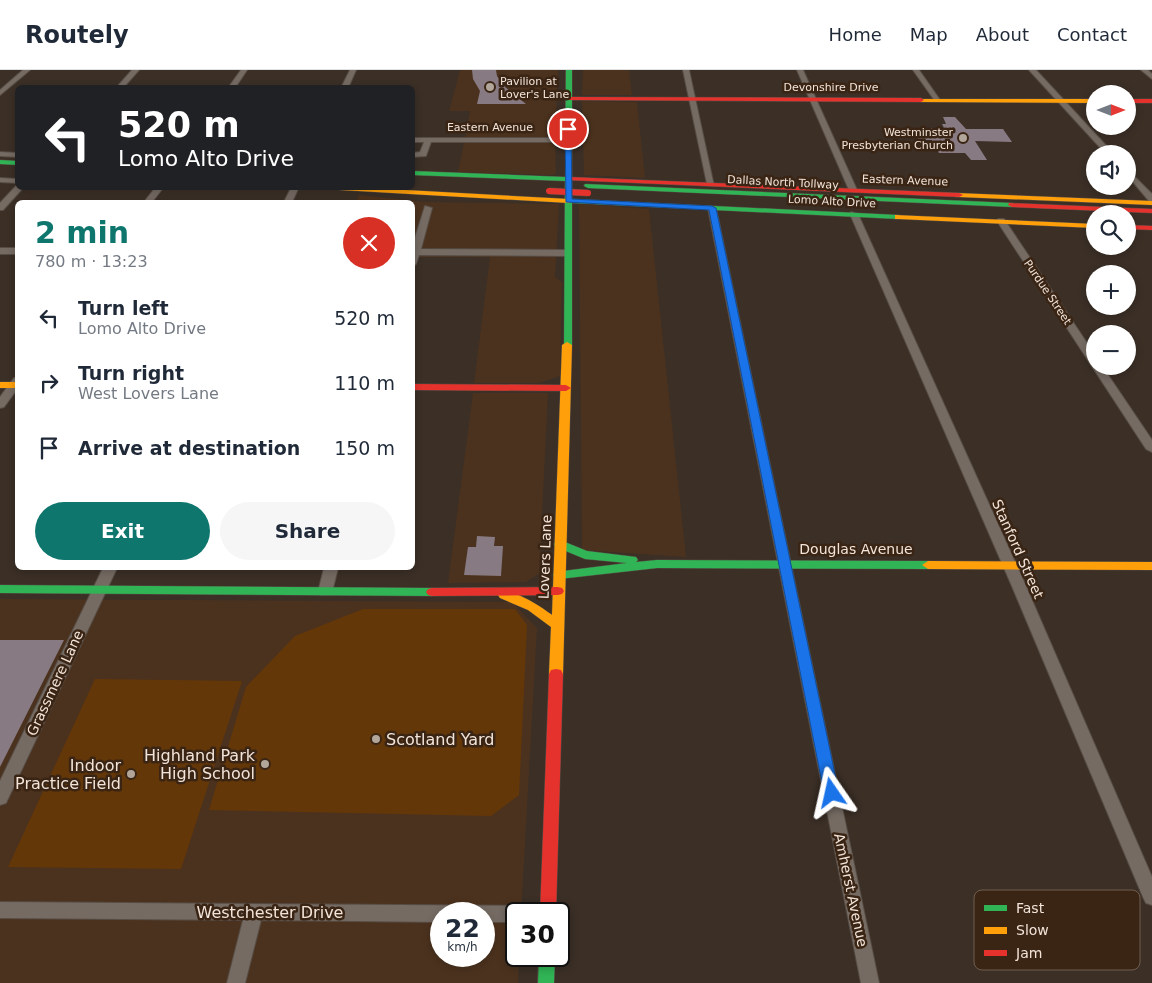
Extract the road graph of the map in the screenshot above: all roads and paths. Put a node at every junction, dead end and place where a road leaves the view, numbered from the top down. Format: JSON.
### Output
{"nodes":[{"id":1,"x":27,"y":70,"type":"edge"},
{"id":2,"x":136,"y":70,"type":"edge"},
{"id":3,"x":244,"y":70,"type":"edge"},
{"id":4,"x":352,"y":70,"type":"edge"},
{"id":5,"x":569,"y":70,"type":"edge"},
{"id":6,"x":686,"y":70,"type":"edge"},
{"id":7,"x":800,"y":70,"type":"edge"},
{"id":8,"x":916,"y":70,"type":"edge"},
{"id":9,"x":1032,"y":70,"type":"edge"},
{"id":10,"x":1144,"y":70,"type":"edge"},
{"id":11,"x":1152,"y":77,"type":"edge"},
{"id":12,"x":122,"y":85,"type":"edge"},
{"id":13,"x":233,"y":85,"type":"edge"},
{"id":14,"x":345,"y":85,"type":"edge"},
{"id":15,"x":0,"y":93,"type":"edge"},
{"id":16,"x":568,"y":98,"type":"junction"},
{"id":17,"x":692,"y":99,"type":"junction"},
{"id":18,"x":812,"y":99,"type":"junction"},
{"id":19,"x":937,"y":100,"type":"junction"},
{"id":20,"x":1061,"y":101,"type":"junction"},
{"id":21,"x":1086,"y":101,"type":"edge"},
{"id":22,"x":1136,"y":101,"type":"edge"},
{"id":23,"x":1152,"y":101,"type":"edge"},
{"id":24,"x":415,"y":140,"type":"edge"},
{"id":25,"x":428,"y":140,"type":"junction"},
{"id":26,"x":568,"y":140,"type":"junction"},
{"id":27,"x":1102,"y":145,"type":"edge"},
{"id":28,"x":0,"y":154,"type":"edge"},
{"id":29,"x":15,"y":155,"type":"edge"},
{"id":30,"x":415,"y":155,"type":"edge"},
{"id":31,"x":0,"y":162,"type":"edge"},
{"id":32,"x":15,"y":162,"type":"edge"},
{"id":33,"x":0,"y":168,"type":"edge"},
{"id":34,"x":15,"y":169,"type":"edge"},
{"id":35,"x":415,"y":173,"type":"edge"},
{"id":36,"x":415,"y":179,"type":"edge"},
{"id":37,"x":568,"y":179,"type":"junction"},
{"id":38,"x":0,"y":180,"type":"edge"},
{"id":39,"x":15,"y":181,"type":"edge"},
{"id":40,"x":1136,"y":182,"type":"edge"},
{"id":41,"x":711,"y":184,"type":"junction"},
{"id":42,"x":415,"y":186,"type":"edge"},
{"id":43,"x":549,"y":188,"type":"junction"},
{"id":44,"x":588,"y":189,"type":"junction"},
{"id":45,"x":17,"y":190,"type":"edge"},
{"id":46,"x":157,"y":190,"type":"edge"},
{"id":47,"x":375,"y":190,"type":"edge"},
{"id":48,"x":853,"y":190,"type":"junction"},
{"id":49,"x":150,"y":200,"type":"edge"},
{"id":50,"x":569,"y":201,"type":"junction"},
{"id":51,"x":1152,"y":201,"type":"edge"},
{"id":52,"x":0,"y":208,"type":"edge"},
{"id":53,"x":428,"y":208,"type":"dead end"},
{"id":54,"x":712,"y":208,"type":"junction"},
{"id":55,"x":1152,"y":211,"type":"edge"},
{"id":56,"x":854,"y":214,"type":"junction"},
{"id":57,"x":1086,"y":216,"type":"edge"},
{"id":58,"x":1136,"y":220,"type":"edge"},
{"id":59,"x":1001,"y":221,"type":"junction"},
{"id":60,"x":1086,"y":226,"type":"edge"},
{"id":61,"x":1152,"y":226,"type":"edge"},
{"id":62,"x":1136,"y":227,"type":"edge"},
{"id":63,"x":415,"y":249,"type":"edge"},
{"id":64,"x":0,"y":251,"type":"edge"},
{"id":65,"x":15,"y":251,"type":"edge"},
{"id":66,"x":415,"y":252,"type":"edge"},
{"id":67,"x":567,"y":253,"type":"junction"},
{"id":68,"x":1086,"y":350,"type":"edge"},
{"id":69,"x":1103,"y":375,"type":"edge"},
{"id":70,"x":15,"y":383,"type":"edge"},
{"id":71,"x":15,"y":384,"type":"edge"},
{"id":72,"x":0,"y":385,"type":"edge"},
{"id":73,"x":415,"y":387,"type":"edge"},
{"id":74,"x":566,"y":388,"type":"junction"},
{"id":75,"x":0,"y":404,"type":"edge"},
{"id":76,"x":1152,"y":449,"type":"edge"},
{"id":77,"x":560,"y":544,"type":"junction"},
{"id":78,"x":657,"y":564,"type":"junction"},
{"id":79,"x":784,"y":564,"type":"junction"},
{"id":80,"x":1009,"y":565,"type":"junction"},
{"id":81,"x":1152,"y":566,"type":"edge"},
{"id":82,"x":109,"y":570,"type":"edge"},
{"id":83,"x":330,"y":570,"type":"edge"},
{"id":84,"x":560,"y":575,"type":"junction"},
{"id":85,"x":0,"y":589,"type":"edge"},
{"id":86,"x":99,"y":590,"type":"junction"},
{"id":87,"x":491,"y":591,"type":"junction"},
{"id":88,"x":558,"y":591,"type":"junction"},
{"id":89,"x":325,"y":592,"type":"junction"},
{"id":90,"x":557,"y":625,"type":"junction"},
{"id":91,"x":0,"y":798,"type":"edge"},
{"id":92,"x":1152,"y":896,"type":"edge"},
{"id":93,"x":548,"y":902,"type":"edge"},
{"id":94,"x":0,"y":910,"type":"edge"},
{"id":95,"x":254,"y":911,"type":"junction"},
{"id":96,"x":505,"y":914,"type":"edge"},
{"id":97,"x":547,"y":967,"type":"edge"},
{"id":98,"x":236,"y":983,"type":"edge"},
{"id":99,"x":546,"y":983,"type":"edge"},
{"id":100,"x":870,"y":983,"type":"edge"}],
"edges":[{"from":1,"to":15,"type":"street"},
{"from":2,"to":12,"type":"street"},
{"from":3,"to":13,"type":"street"},
{"from":4,"to":14,"type":"street"},
{"from":5,"to":16,"type":"main road","name":"Lovers Lane"},
{"from":6,"to":17,"type":"street"},
{"from":7,"to":18,"type":"street"},
{"from":8,"to":19,"type":"street"},
{"from":9,"to":20,"type":"street"},
{"from":10,"to":11,"type":"street"},
{"from":16,"to":17,"type":"main road","name":"Devonshire Drive"},
{"from":16,"to":26,"type":"main road","name":"Lovers Lane"},
{"from":17,"to":18,"type":"main road","name":"Devonshire Drive"},
{"from":17,"to":41,"type":"street"},
{"from":18,"to":19,"type":"main road","name":"Devonshire Drive"},
{"from":18,"to":48,"type":"street"},
{"from":19,"to":20,"type":"main road","name":"Devonshire Drive"},
{"from":20,"to":21,"type":"main road","name":"Devonshire Drive"},
{"from":20,"to":27,"type":"street"},
{"from":22,"to":23,"type":"main road"},
{"from":24,"to":25,"type":"street","name":"Eastern Avenue"},
{"from":25,"to":26,"type":"street","name":"Eastern Avenue"},
{"from":25,"to":30,"type":"street"},
{"from":26,"to":37,"type":"main road","name":"Lovers Lane"},
{"from":28,"to":29,"type":"street"},
{"from":31,"to":32,"type":"main road"},
{"from":33,"to":34,"type":"main road"},
{"from":35,"to":37,"type":"main road","name":"Eastern Avenue"},
{"from":36,"to":43,"type":"main road","name":"Dallas North Tollway"},
{"from":37,"to":41,"type":"main road","name":"Eastern Avenue"},
{"from":37,"to":50,"type":"main road","name":"Lovers Lane"},
{"from":38,"to":39,"type":"street"},
{"from":40,"to":51,"type":"street"},
{"from":41,"to":48,"type":"main road","name":"Eastern Avenue"},
{"from":42,"to":43,"type":"main road","name":"Dallas North Tollway"},
{"from":43,"to":44,"type":"main road","name":"Dallas North Tollway"},
{"from":44,"to":55,"type":"main road","name":"Dallas North Tollway"},
{"from":44,"to":57,"type":"main road","name":"Dallas North Tollway"},
{"from":45,"to":52,"type":"street"},
{"from":46,"to":49,"type":"street"},
{"from":47,"to":50,"type":"main road","name":"Lomo Alto Drive"},
{"from":48,"to":51,"type":"main road","name":"Eastern Avenue"},
{"from":50,"to":54,"type":"main road","name":"Lomo Alto Drive"},
{"from":50,"to":67,"type":"main road","name":"Lovers Lane"},
{"from":53,"to":63,"type":"street"},
{"from":54,"to":56,"type":"main road","name":"Lomo Alto Drive"},
{"from":54,"to":79,"type":"street","name":"Amherst Avenue"},
{"from":56,"to":59,"type":"main road","name":"Lomo Alto Drive"},
{"from":56,"to":80,"type":"street","name":"Stanford Street"},
{"from":58,"to":61,"type":"main road"},
{"from":59,"to":60,"type":"main road","name":"Lomo Alto Drive"},
{"from":59,"to":68,"type":"street","name":"Purdue Street"},
{"from":61,"to":62,"type":"main road"},
{"from":64,"to":65,"type":"street"},
{"from":66,"to":67,"type":"street"},
{"from":67,"to":74,"type":"main road","name":"Lovers Lane"},
{"from":69,"to":76,"type":"street","name":"Purdue Street"},
{"from":70,"to":72,"type":"main road"},
{"from":71,"to":75,"type":"street"},
{"from":73,"to":74,"type":"main road"},
{"from":74,"to":77,"type":"main road","name":"Lovers Lane"},
{"from":77,"to":78,"type":"main road"},
{"from":77,"to":84,"type":"main road","name":"Lovers Lane"},
{"from":78,"to":79,"type":"main road","name":"Douglas Avenue"},
{"from":78,"to":84,"type":"main road","name":"Douglas Avenue"},
{"from":79,"to":80,"type":"main road","name":"Douglas Avenue"},
{"from":79,"to":100,"type":"street","name":"Amherst Avenue"},
{"from":80,"to":81,"type":"main road","name":"Douglas Avenue"},
{"from":80,"to":92,"type":"street","name":"Stanford Street"},
{"from":82,"to":86,"type":"street","name":"Grassmere Lane"},
{"from":83,"to":89,"type":"street"},
{"from":84,"to":88,"type":"main road","name":"Lovers Lane"},
{"from":85,"to":86,"type":"main road"},
{"from":86,"to":89,"type":"main road"},
{"from":86,"to":91,"type":"street","name":"Grassmere Lane"},
{"from":87,"to":88,"type":"main road"},
{"from":87,"to":89,"type":"main road"},
{"from":87,"to":90,"type":"main road"},
{"from":88,"to":90,"type":"main road","name":"Lovers Lane"},
{"from":90,"to":93,"type":"main road","name":"Lovers Lane"},
{"from":94,"to":95,"type":"street","name":"Westchester Drive"},
{"from":95,"to":96,"type":"street","name":"Westchester Drive"},
{"from":95,"to":98,"type":"street"},
{"from":97,"to":99,"type":"main road"}]}
